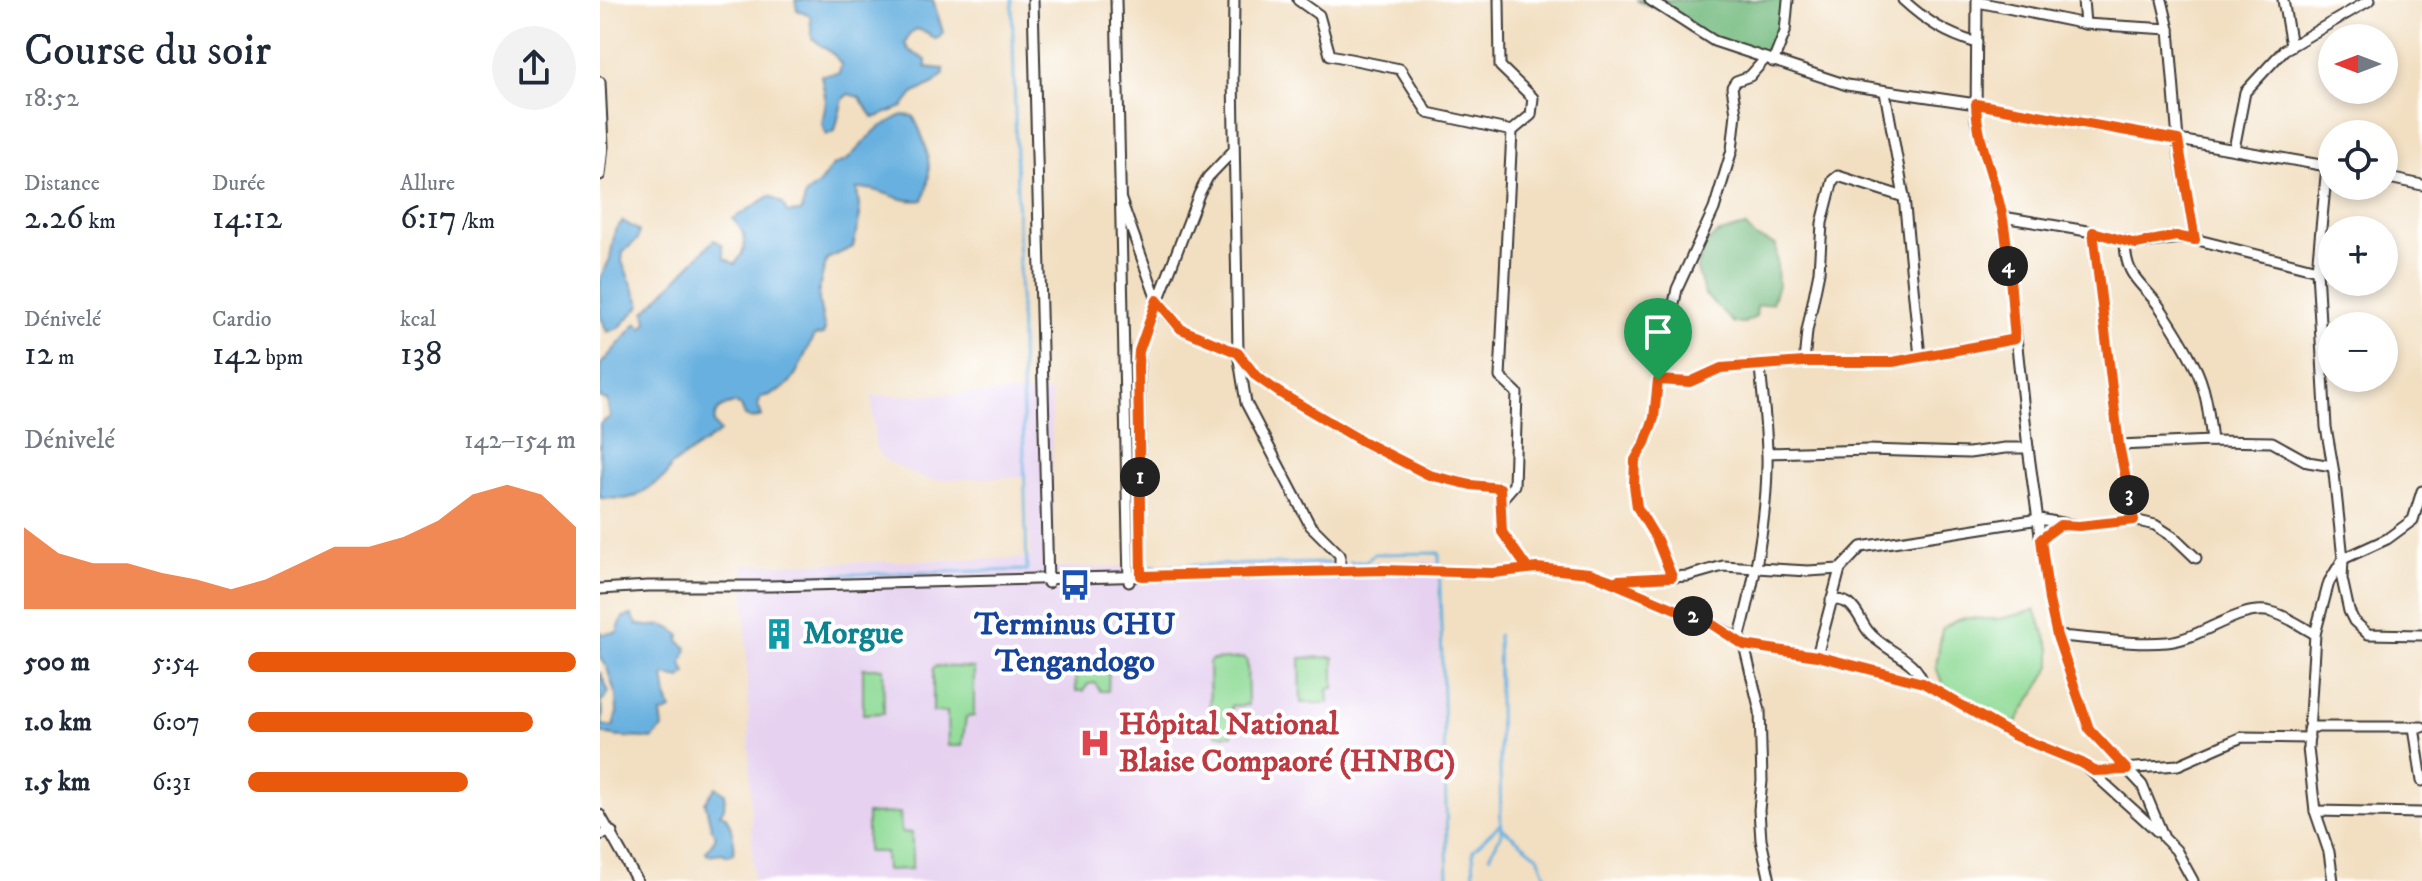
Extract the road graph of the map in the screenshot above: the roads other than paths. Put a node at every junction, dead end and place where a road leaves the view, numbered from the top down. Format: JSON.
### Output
{"nodes":[{"id":1,"x":1033,"y":0,"type":"edge"},
{"id":2,"x":1116,"y":0,"type":"edge"},
{"id":3,"x":1234,"y":0,"type":"edge"},
{"id":4,"x":1298,"y":0,"type":"edge"},
{"id":5,"x":1489,"y":0,"type":"edge"},
{"id":6,"x":1650,"y":0,"type":"edge"},
{"id":7,"x":1788,"y":0,"type":"edge"},
{"id":8,"x":1903,"y":0,"type":"edge"},
{"id":9,"x":2083,"y":0,"type":"edge"},
{"id":10,"x":2162,"y":0,"type":"edge"},
{"id":11,"x":2283,"y":0,"type":"edge"},
{"id":12,"x":2370,"y":0,"type":"edge"},
{"id":13,"x":1978,"y":1,"type":"edge"},
{"id":14,"x":1499,"y":4,"type":"edge"},
{"id":15,"x":2085,"y":24,"type":"junction"},
{"id":16,"x":2169,"y":29,"type":"junction"},
{"id":17,"x":1977,"y":43,"type":"junction"},
{"id":18,"x":2291,"y":46,"type":"junction"},
{"id":19,"x":1769,"y":61,"type":"junction"},
{"id":20,"x":600,"y":82,"type":"edge"},
{"id":21,"x":1885,"y":92,"type":"junction"},
{"id":22,"x":1976,"y":104,"type":"junction"},
{"id":23,"x":1512,"y":131,"type":"junction"},
{"id":24,"x":2178,"y":140,"type":"junction"},
{"id":25,"x":2234,"y":149,"type":"junction"},
{"id":26,"x":1233,"y":151,"type":"junction"},
{"id":27,"x":2318,"y":164,"type":"edge"},
{"id":28,"x":600,"y":175,"type":"edge"},
{"id":29,"x":2398,"y":180,"type":"edge"},
{"id":30,"x":2422,"y":185,"type":"edge"},
{"id":31,"x":1904,"y":197,"type":"junction"},
{"id":32,"x":1121,"y":200,"type":"junction"},
{"id":33,"x":2326,"y":200,"type":"edge"},
{"id":34,"x":2003,"y":217,"type":"junction"},
{"id":35,"x":2093,"y":232,"type":"junction"},
{"id":36,"x":2125,"y":240,"type":"junction"},
{"id":37,"x":2195,"y":240,"type":"junction"},
{"id":38,"x":2317,"y":270,"type":"junction"},
{"id":39,"x":1157,"y":300,"type":"junction"},
{"id":40,"x":2015,"y":339,"type":"junction"},
{"id":41,"x":1238,"y":353,"type":"junction"},
{"id":42,"x":1920,"y":357,"type":"junction"},
{"id":43,"x":1804,"y":362,"type":"junction"},
{"id":44,"x":1760,"y":367,"type":"junction"},
{"id":45,"x":1658,"y":380,"type":"junction"},
{"id":46,"x":2212,"y":441,"type":"junction"},
{"id":47,"x":2119,"y":445,"type":"junction"},
{"id":48,"x":2028,"y":448,"type":"junction"},
{"id":49,"x":1767,"y":453,"type":"junction"},
{"id":50,"x":2332,"y":466,"type":"junction"},
{"id":51,"x":2422,"y":491,"type":"edge"},
{"id":52,"x":1501,"y":500,"type":"junction"},
{"id":53,"x":2039,"y":519,"type":"junction"},
{"id":54,"x":2134,"y":520,"type":"junction"},
{"id":55,"x":2417,"y":521,"type":"edge"},
{"id":56,"x":2060,"y":525,"type":"junction"},
{"id":57,"x":2041,"y":539,"type":"junction"},
{"id":58,"x":2196,"y":558,"type":"dead end"},
{"id":59,"x":2343,"y":559,"type":"junction"},
{"id":60,"x":1756,"y":567,"type":"junction"},
{"id":61,"x":1528,"y":569,"type":"junction"},
{"id":62,"x":1840,"y":569,"type":"junction"},
{"id":63,"x":1340,"y":571,"type":"junction"},
{"id":64,"x":1141,"y":576,"type":"junction"},
{"id":65,"x":1672,"y":577,"type":"junction"},
{"id":66,"x":1129,"y":579,"type":"junction"},
{"id":67,"x":1048,"y":581,"type":"junction"},
{"id":68,"x":1615,"y":582,"type":"junction"},
{"id":69,"x":600,"y":589,"type":"edge"},
{"id":70,"x":1831,"y":600,"type":"junction"},
{"id":71,"x":2315,"y":634,"type":"junction"},
{"id":72,"x":2422,"y":635,"type":"edge"},
{"id":73,"x":2057,"y":636,"type":"junction"},
{"id":74,"x":1741,"y":642,"type":"junction"},
{"id":75,"x":1817,"y":656,"type":"junction"},
{"id":76,"x":1923,"y":683,"type":"junction"},
{"id":77,"x":2418,"y":727,"type":"edge"},
{"id":78,"x":2309,"y":733,"type":"junction"},
{"id":79,"x":2127,"y":770,"type":"junction"},
{"id":80,"x":2094,"y":771,"type":"junction"},
{"id":81,"x":2422,"y":781,"type":"edge"},
{"id":82,"x":2315,"y":811,"type":"junction"},
{"id":83,"x":2422,"y":813,"type":"edge"},
{"id":84,"x":600,"y":815,"type":"edge"},
{"id":85,"x":612,"y":832,"type":"junction"},
{"id":86,"x":600,"y":835,"type":"edge"},
{"id":87,"x":2164,"y":838,"type":"junction"},
{"id":88,"x":637,"y":881,"type":"edge"},
{"id":89,"x":1770,"y":881,"type":"edge"},
{"id":90,"x":2193,"y":881,"type":"edge"},
{"id":91,"x":2333,"y":881,"type":"edge"}],
"edges":[{"from":1,"to":67,"type":"street"},
{"from":2,"to":32,"type":"street"},
{"from":3,"to":26,"type":"street"},
{"from":4,"to":23,"type":"street"},
{"from":5,"to":14,"type":"street"},
{"from":6,"to":19,"type":"street"},
{"from":7,"to":19,"type":"street"},
{"from":8,"to":17,"type":"street"},
{"from":9,"to":15,"type":"street"},
{"from":10,"to":16,"type":"street"},
{"from":11,"to":18,"type":"street"},
{"from":12,"to":18,"type":"street"},
{"from":13,"to":15,"type":"street"},
{"from":13,"to":17,"type":"street"},
{"from":14,"to":23,"type":"street"},
{"from":15,"to":16,"type":"street"},
{"from":16,"to":24,"type":"street"},
{"from":17,"to":22,"type":"street"},
{"from":18,"to":25,"type":"street"},
{"from":19,"to":21,"type":"street"},
{"from":19,"to":45,"type":"street"},
{"from":20,"to":28,"type":"street"},
{"from":21,"to":22,"type":"street"},
{"from":21,"to":31,"type":"street"},
{"from":22,"to":24,"type":"street"},
{"from":22,"to":34,"type":"street"},
{"from":23,"to":52,"type":"street"},
{"from":24,"to":25,"type":"street"},
{"from":24,"to":37,"type":"street"},
{"from":25,"to":27,"type":"street"},
{"from":26,"to":39,"type":"street"},
{"from":26,"to":41,"type":"street"},
{"from":29,"to":30,"type":"street"},
{"from":31,"to":42,"type":"street"},
{"from":31,"to":43,"type":"street"},
{"from":32,"to":39,"type":"street"},
{"from":32,"to":66,"type":"street"},
{"from":33,"to":38,"type":"street"},
{"from":34,"to":35,"type":"street"},
{"from":34,"to":40,"type":"street"},
{"from":35,"to":36,"type":"street"},
{"from":35,"to":47,"type":"street"},
{"from":36,"to":37,"type":"street"},
{"from":36,"to":46,"type":"street"},
{"from":37,"to":38,"type":"street"},
{"from":38,"to":50,"type":"street"},
{"from":39,"to":41,"type":"street"},
{"from":39,"to":64,"type":"street"},
{"from":40,"to":42,"type":"street"},
{"from":40,"to":48,"type":"street"},
{"from":41,"to":52,"type":"street"},
{"from":41,"to":63,"type":"street"},
{"from":42,"to":43,"type":"street"},
{"from":43,"to":44,"type":"street"},
{"from":44,"to":45,"type":"street"},
{"from":44,"to":49,"type":"street"},
{"from":45,"to":65,"type":"street"},
{"from":46,"to":47,"type":"street"},
{"from":46,"to":50,"type":"street"},
{"from":47,"to":54,"type":"street"},
{"from":48,"to":49,"type":"street"},
{"from":48,"to":53,"type":"street"},
{"from":49,"to":60,"type":"street"},
{"from":50,"to":59,"type":"street"},
{"from":51,"to":55,"type":"street"},
{"from":52,"to":61,"type":"street"},
{"from":53,"to":56,"type":"street"},
{"from":53,"to":57,"type":"street"},
{"from":53,"to":62,"type":"street"},
{"from":54,"to":56,"type":"street"},
{"from":54,"to":58,"type":"street"},
{"from":55,"to":59,"type":"street"},
{"from":56,"to":57,"type":"street"},
{"from":57,"to":73,"type":"street"},
{"from":59,"to":71,"type":"street"},
{"from":59,"to":72,"type":"street"},
{"from":60,"to":62,"type":"street"},
{"from":60,"to":65,"type":"street"},
{"from":60,"to":74,"type":"street"},
{"from":61,"to":63,"type":"street"},
{"from":61,"to":68,"type":"street"},
{"from":62,"to":70,"type":"street"},
{"from":63,"to":64,"type":"street"},
{"from":64,"to":66,"type":"street"},
{"from":65,"to":68,"type":"street"},
{"from":66,"to":67,"type":"street"},
{"from":67,"to":69,"type":"street"},
{"from":68,"to":74,"type":"street"},
{"from":70,"to":75,"type":"street"},
{"from":70,"to":76,"type":"street"},
{"from":71,"to":73,"type":"street"},
{"from":71,"to":78,"type":"street"},
{"from":73,"to":79,"type":"street"},
{"from":74,"to":75,"type":"street"},
{"from":74,"to":89,"type":"street"},
{"from":75,"to":76,"type":"street"},
{"from":76,"to":80,"type":"street"},
{"from":77,"to":78,"type":"street"},
{"from":77,"to":81,"type":"street"},
{"from":78,"to":79,"type":"street"},
{"from":78,"to":82,"type":"street"},
{"from":79,"to":80,"type":"street"},
{"from":79,"to":87,"type":"street"},
{"from":80,"to":87,"type":"street"},
{"from":82,"to":83,"type":"street"},
{"from":82,"to":91,"type":"street"},
{"from":84,"to":85,"type":"street"},
{"from":85,"to":86,"type":"street"},
{"from":85,"to":88,"type":"street"},
{"from":87,"to":90,"type":"street"}]}
